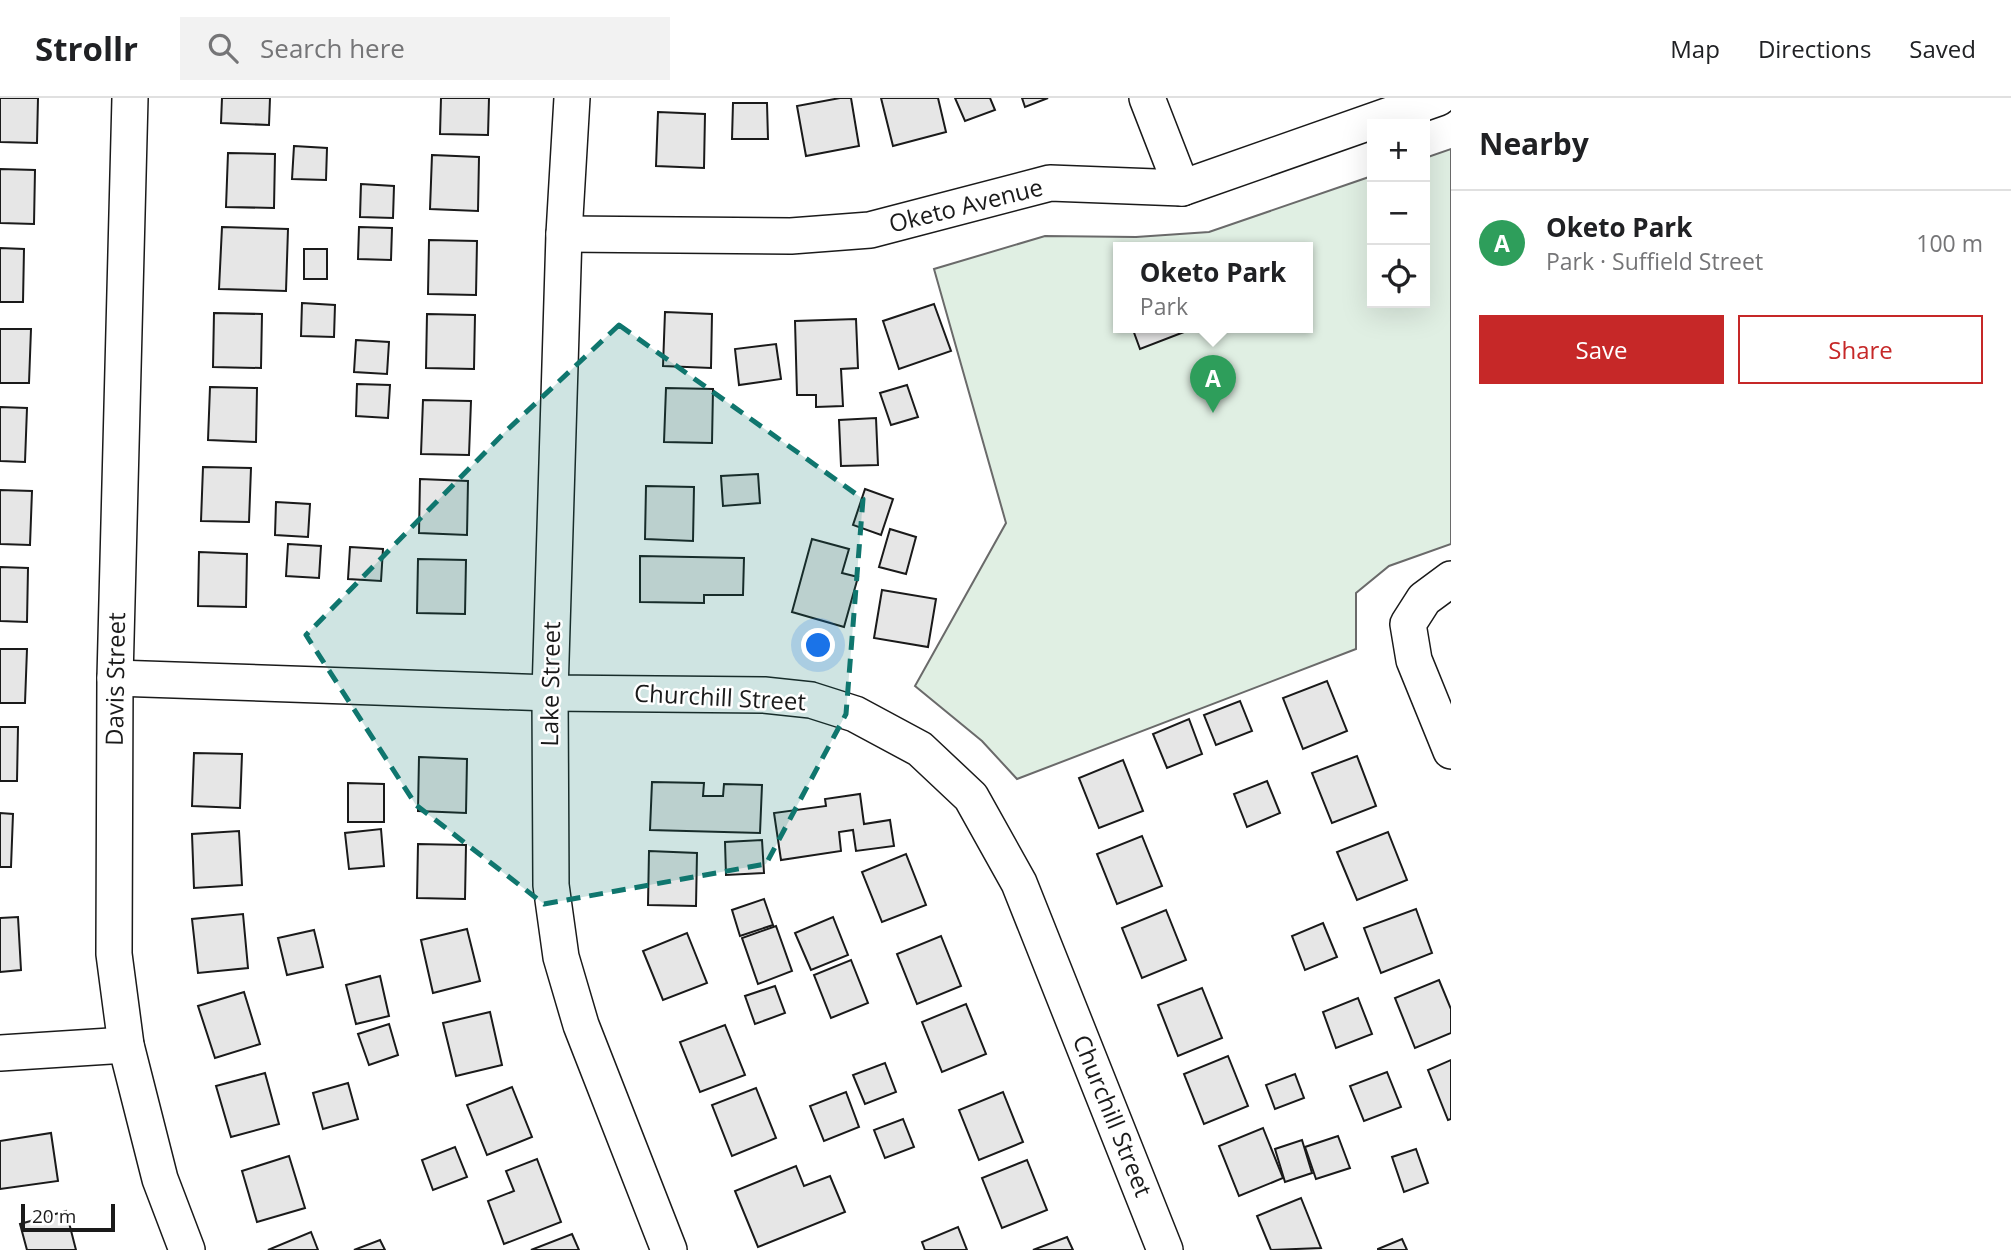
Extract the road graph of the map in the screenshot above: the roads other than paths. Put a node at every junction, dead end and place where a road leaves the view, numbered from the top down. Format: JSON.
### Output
{"nodes":[{"id":1,"x":130,"y":98,"type":"edge"},
{"id":2,"x":572,"y":98,"type":"edge"},
{"id":3,"x":1147,"y":98,"type":"edge"},
{"id":4,"x":1438,"y":98,"type":"edge"},
{"id":5,"x":1182,"y":188,"type":"junction"},
{"id":6,"x":564,"y":234,"type":"junction"},
{"id":7,"x":1451,"y":579,"type":"edge"},
{"id":8,"x":115,"y":678,"type":"junction"},
{"id":9,"x":550,"y":693,"type":"junction"},
{"id":10,"x":1451,"y":751,"type":"edge"},
{"id":11,"x":126,"y":1045,"type":"junction"},
{"id":12,"x":0,"y":1053,"type":"edge"},
{"id":13,"x":187,"y":1250,"type":"edge"},
{"id":14,"x":669,"y":1250,"type":"edge"},
{"id":15,"x":1165,"y":1250,"type":"edge"}],
"edges":[{"from":1,"to":8,"type":"street","name":"Davis Street"},
{"from":2,"to":6,"type":"street","name":"Lake Street"},
{"from":3,"to":5,"type":"street"},
{"from":4,"to":5,"type":"street","name":"Oketo Avenue"},
{"from":5,"to":6,"type":"street","name":"Oketo Avenue"},
{"from":6,"to":9,"type":"street","name":"Lake Street"},
{"from":7,"to":10,"type":"street"},
{"from":8,"to":9,"type":"street","name":"Churchill Street"},
{"from":8,"to":11,"type":"street","name":"Davis Street"},
{"from":9,"to":14,"type":"street","name":"Lake Street"},
{"from":9,"to":15,"type":"street","name":"Churchill Street"},
{"from":11,"to":12,"type":"street"},
{"from":11,"to":13,"type":"street","name":"Davis Street"}]}
